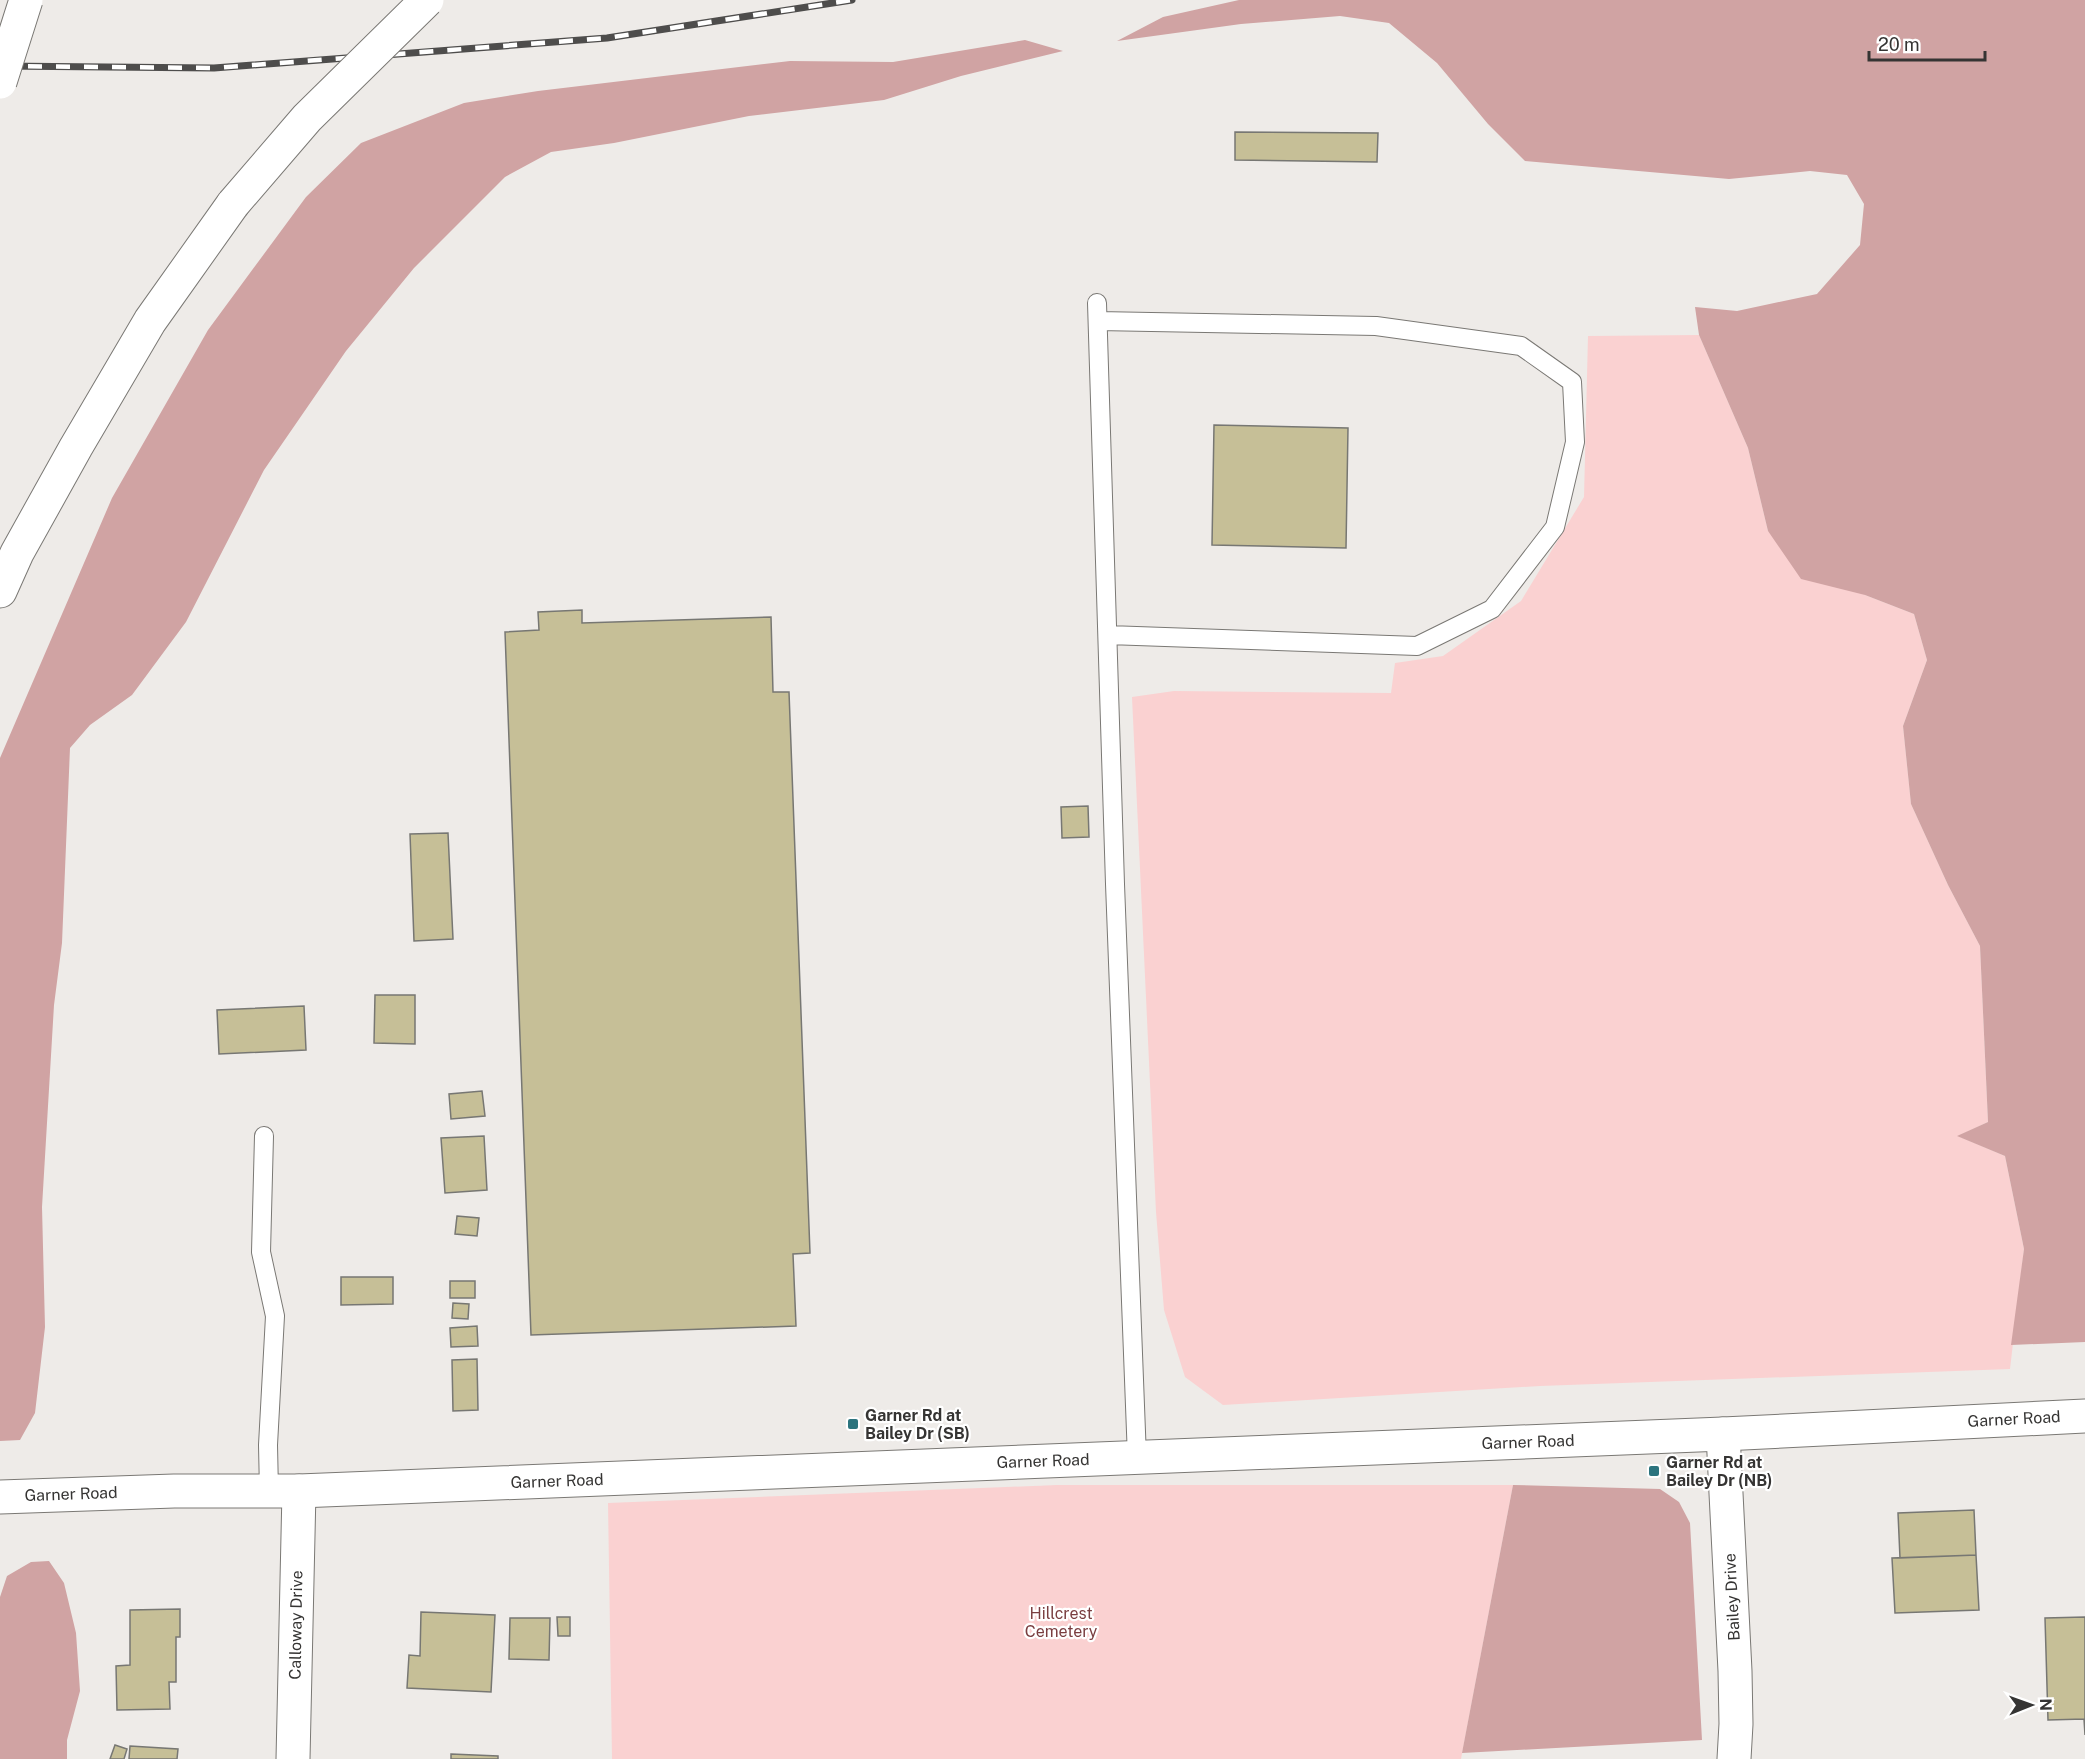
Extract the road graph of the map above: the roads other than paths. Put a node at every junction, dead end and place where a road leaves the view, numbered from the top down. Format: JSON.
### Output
{"nodes":[{"id":1,"x":26,"y":0,"type":"edge"},
{"id":2,"x":427,"y":0,"type":"edge"},
{"id":3,"x":0,"y":82,"type":"edge"},
{"id":4,"x":0,"y":591,"type":"edge"},
{"id":5,"x":1108,"y":635,"type":"junction"},
{"id":6,"x":264,"y":1136,"type":"dead end"},
{"id":7,"x":2085,"y":1416,"type":"edge"},
{"id":8,"x":1723,"y":1434,"type":"junction"},
{"id":9,"x":1137,"y":1458,"type":"junction"},
{"id":10,"x":284,"y":1491,"type":"junction"},
{"id":11,"x":0,"y":1497,"type":"edge"},
{"id":12,"x":293,"y":1759,"type":"edge"},
{"id":13,"x":1734,"y":1759,"type":"edge"}],
"edges":[{"from":1,"to":3,"type":"main road","bridge":true},
{"from":2,"to":4,"type":"main road","bridge":true},
{"from":5,"to":5,"type":"lane"},
{"from":5,"to":9,"type":"lane"},
{"from":6,"to":10,"type":"lane"},
{"from":7,"to":8,"type":"main road","name":"Garner Road"},
{"from":8,"to":9,"type":"main road","name":"Garner Road"},
{"from":8,"to":13,"type":"main road","name":"Bailey Drive"},
{"from":9,"to":10,"type":"main road","name":"Garner Road"},
{"from":10,"to":11,"type":"main road","name":"Garner Road"},
{"from":10,"to":12,"type":"main road","name":"Calloway Drive"}]}
